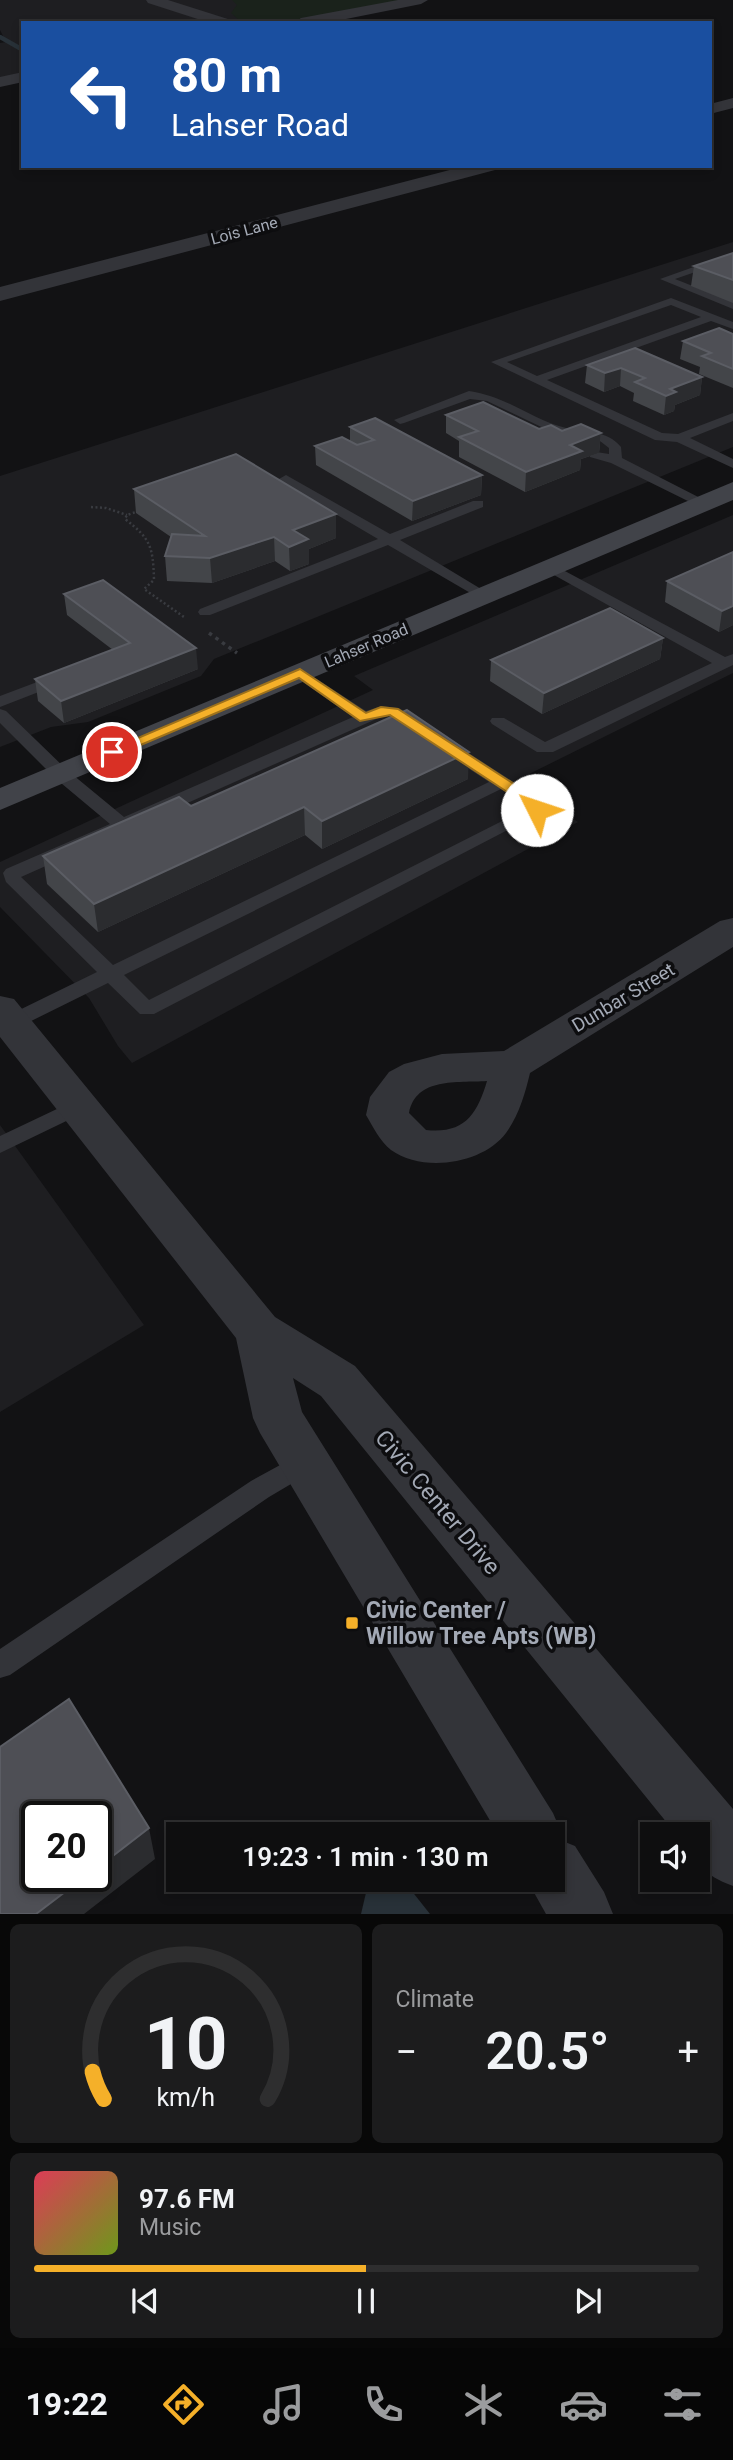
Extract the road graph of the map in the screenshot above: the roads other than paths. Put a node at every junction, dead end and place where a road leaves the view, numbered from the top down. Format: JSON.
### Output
{"nodes":[{"id":1,"x":153,"y":0,"type":"edge"},
{"id":2,"x":421,"y":0,"type":"edge"},
{"id":3,"x":220,"y":21,"type":"edge"},
{"id":4,"x":311,"y":21,"type":"edge"},
{"id":5,"x":733,"y":103,"type":"edge"},
{"id":6,"x":712,"y":108,"type":"edge"},
{"id":7,"x":480,"y":168,"type":"edge"},
{"id":8,"x":733,"y":256,"type":"edge"},
{"id":9,"x":0,"y":294,"type":"edge"},
{"id":10,"x":733,"y":306,"type":"edge"},
{"id":11,"x":711,"y":317,"type":"junction"},
{"id":12,"x":733,"y":326,"type":"edge"},
{"id":13,"x":536,"y":380,"type":"junction"},
{"id":14,"x":733,"y":417,"type":"edge"},
{"id":15,"x":400,"y":420,"type":"dead end"},
{"id":16,"x":560,"y":431,"type":"junction"},
{"id":17,"x":679,"y":438,"type":"junction"},
{"id":18,"x":575,"y":444,"type":"edge"},
{"id":19,"x":595,"y":454,"type":"edge"},
{"id":20,"x":616,"y":460,"type":"junction"},
{"id":21,"x":733,"y":464,"type":"edge"},
{"id":22,"x":286,"y":479,"type":"dead end"},
{"id":23,"x":733,"y":490,"type":"edge"},
{"id":24,"x":703,"y":503,"type":"junction"},
{"id":25,"x":478,"y":504,"type":"dead end"},
{"id":26,"x":389,"y":539,"type":"junction"},
{"id":27,"x":550,"y":567,"type":"junction"},
{"id":28,"x":484,"y":595,"type":"junction"},
{"id":29,"x":205,"y":611,"type":"dead end"},
{"id":30,"x":729,"y":661,"type":"edge"},
{"id":31,"x":74,"y":673,"type":"edge"},
{"id":32,"x":300,"y":673,"type":"junction"},
{"id":33,"x":0,"y":702,"type":"edge"},
{"id":34,"x":0,"y":714,"type":"edge"},
{"id":35,"x":365,"y":718,"type":"junction"},
{"id":36,"x":498,"y":721,"type":"dead end"},
{"id":37,"x":61,"y":774,"type":"junction"},
{"id":38,"x":502,"y":782,"type":"junction"},
{"id":39,"x":0,"y":800,"type":"edge"},
{"id":40,"x":122,"y":825,"type":"junction"},
{"id":41,"x":733,"y":930,"type":"edge"},
{"id":42,"x":111,"y":975,"type":"junction"},
{"id":43,"x":6,"y":1016,"type":"edge"},
{"id":44,"x":512,"y":1065,"type":"dead end"},
{"id":45,"x":78,"y":1107,"type":"junction"},
{"id":46,"x":0,"y":1145,"type":"edge"},
{"id":47,"x":258,"y":1331,"type":"junction"},
{"id":48,"x":304,"y":1463,"type":"junction"},
{"id":49,"x":0,"y":1665,"type":"edge"},
{"id":50,"x":525,"y":1822,"type":"edge"},
{"id":51,"x":733,"y":1856,"type":"edge"},
{"id":52,"x":565,"y":1887,"type":"edge"},
{"id":53,"x":582,"y":1914,"type":"edge"}],
"edges":[{"from":1,"to":3,"type":"street"},
{"from":2,"to":4,"type":"street"},
{"from":5,"to":6,"type":"street"},
{"from":7,"to":9,"type":"street","name":"Lois Lane"},
{"from":8,"to":10,"type":"lane"},
{"from":11,"to":12,"type":"lane"},
{"from":11,"to":13,"type":"lane"},
{"from":11,"to":13,"type":"lane"},
{"from":13,"to":17,"type":"lane"},
{"from":14,"to":17,"type":"lane"},
{"from":15,"to":16,"type":"lane"},
{"from":16,"to":18,"type":"lane"},
{"from":16,"to":20,"type":"lane"},
{"from":17,"to":21,"type":"lane"},
{"from":19,"to":20,"type":"lane"},
{"from":20,"to":24,"type":"lane"},
{"from":22,"to":26,"type":"lane"},
{"from":23,"to":24,"type":"main road","name":"Lahser Road"},
{"from":24,"to":27,"type":"main road","name":"Lahser Road"},
{"from":25,"to":26,"type":"lane"},
{"from":26,"to":28,"type":"lane"},
{"from":26,"to":29,"type":"lane"},
{"from":27,"to":28,"type":"main road","name":"Lahser Road"},
{"from":27,"to":30,"type":"lane"},
{"from":28,"to":32,"type":"main road","name":"Lahser Road"},
{"from":30,"to":36,"type":"lane"},
{"from":31,"to":33,"type":"lane"},
{"from":32,"to":35,"type":"lane"},
{"from":32,"to":37,"type":"main road","name":"Lahser Road"},
{"from":34,"to":37,"type":"lane"},
{"from":35,"to":38,"type":"lane"},
{"from":35,"to":40,"type":"lane"},
{"from":37,"to":39,"type":"main road","name":"Lahser Road"},
{"from":37,"to":40,"type":"lane"},
{"from":38,"to":42,"type":"lane"},
{"from":38,"to":42,"type":"lane"},
{"from":40,"to":42,"type":"lane"},
{"from":41,"to":44,"type":"street","name":"Dunbar Street"},
{"from":42,"to":43,"type":"lane"},
{"from":43,"to":45,"type":"street","name":"Civic Center Drive"},
{"from":45,"to":46,"type":"lane"},
{"from":45,"to":47,"type":"street","name":"Civic Center Drive"},
{"from":47,"to":48,"type":"street","name":"Civic Center Drive"},
{"from":47,"to":51,"type":"street","name":"Civic Center Drive"},
{"from":48,"to":49,"type":"lane"},
{"from":48,"to":50,"type":"street","name":"Civic Center Drive"},
{"from":52,"to":53,"type":"street"}]}
